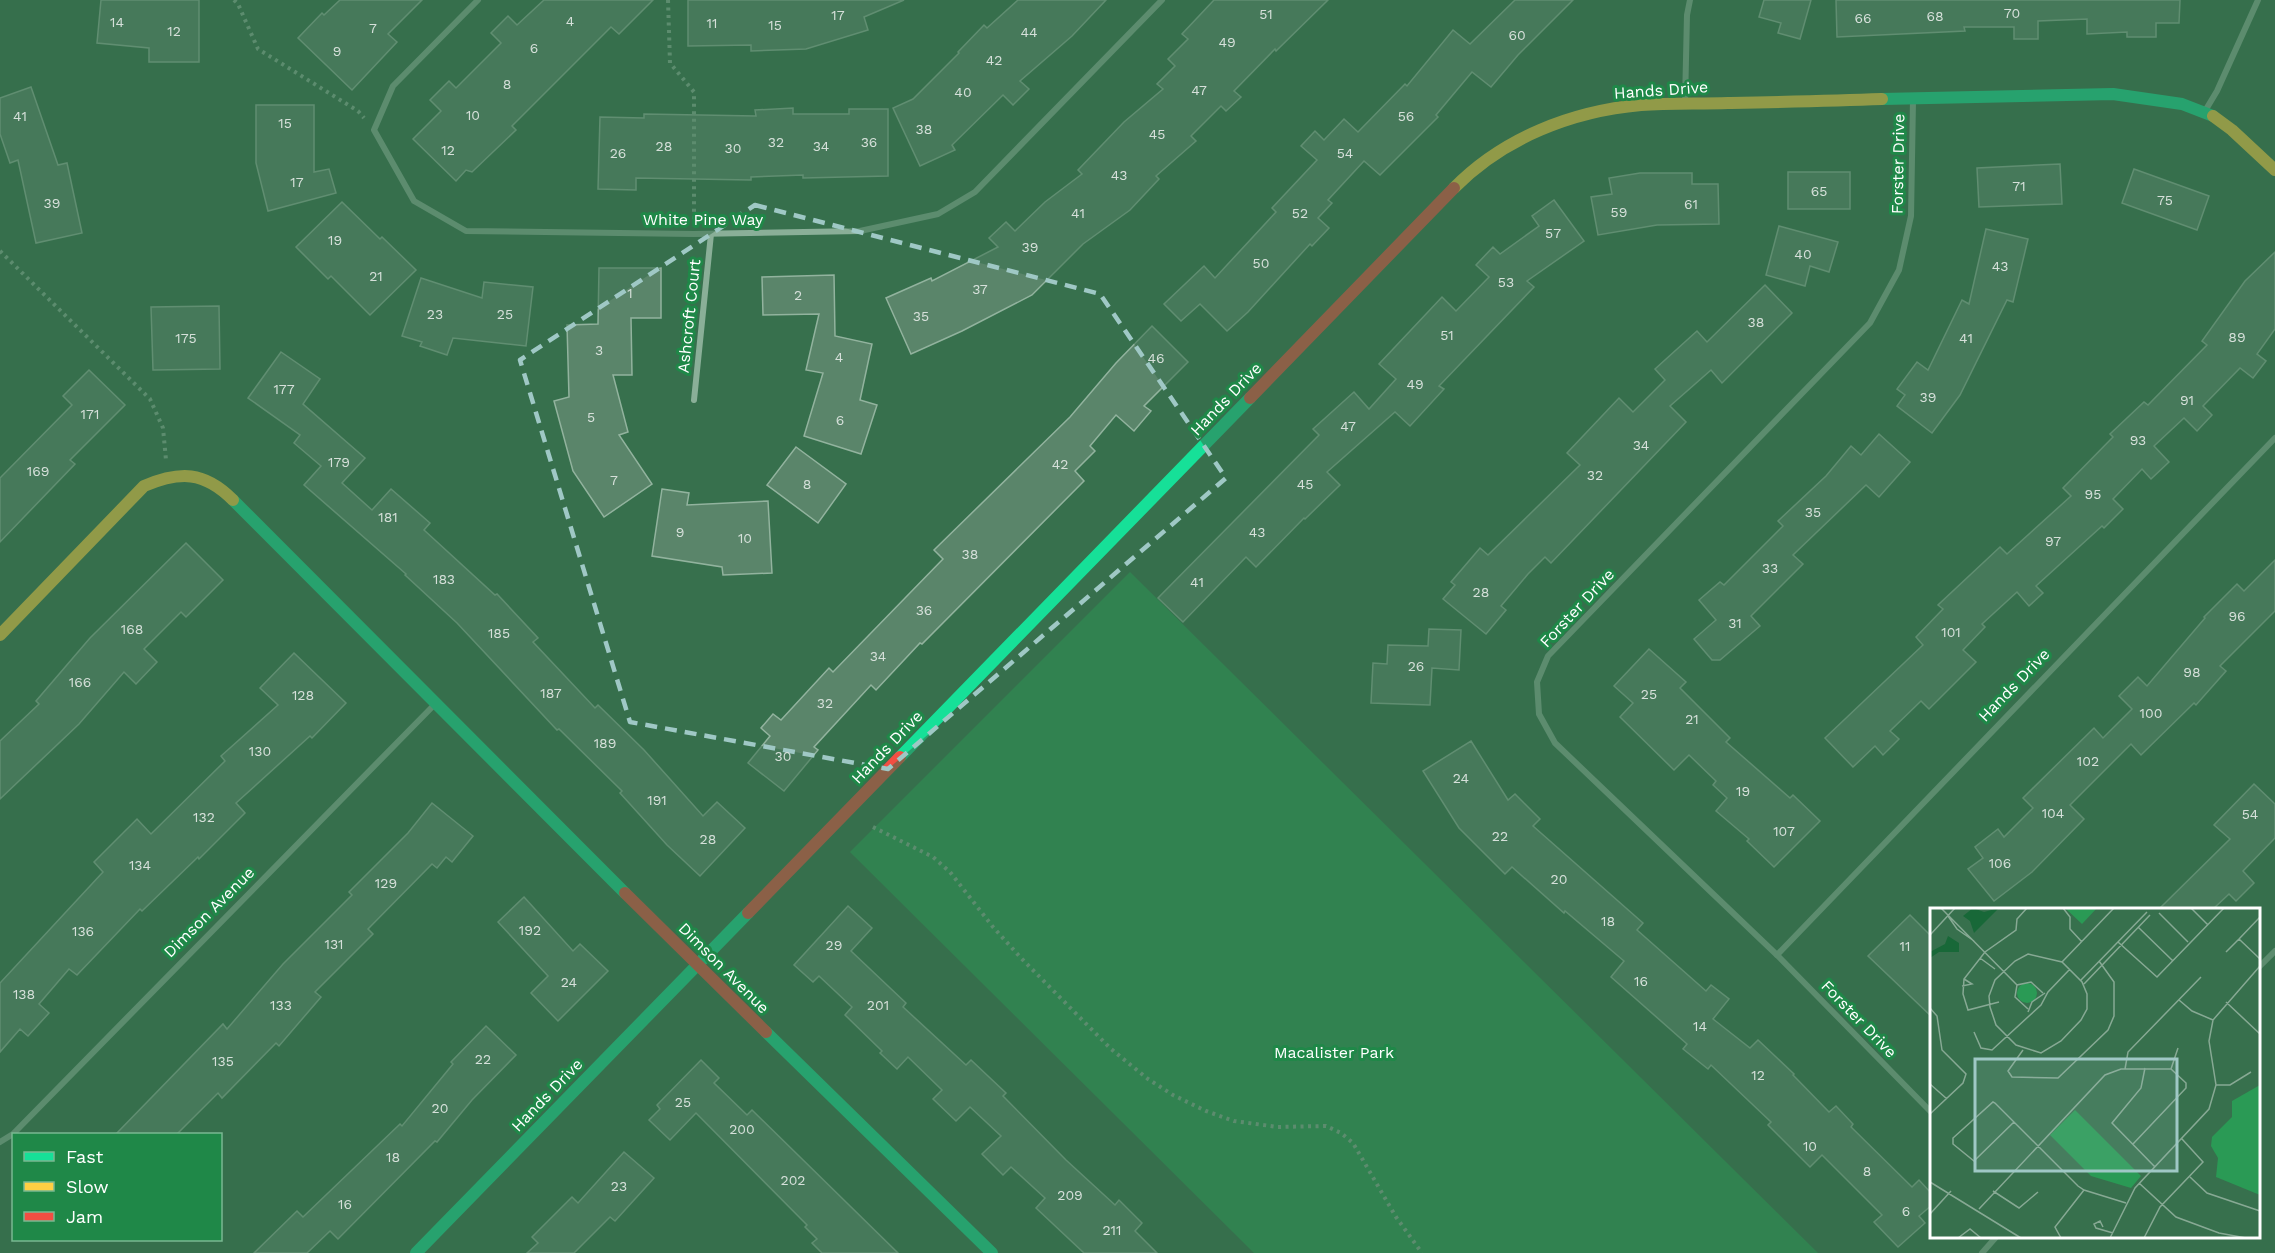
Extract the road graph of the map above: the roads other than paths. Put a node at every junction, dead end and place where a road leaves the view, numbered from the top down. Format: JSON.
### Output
{"nodes":[{"id":1,"x":478,"y":0,"type":"edge"},
{"id":2,"x":1162,"y":0,"type":"edge"},
{"id":3,"x":1690,"y":0,"type":"edge"},
{"id":4,"x":2258,"y":0,"type":"edge"},
{"id":5,"x":1913,"y":100,"type":"junction"},
{"id":6,"x":1685,"y":103,"type":"junction"},
{"id":7,"x":2205,"y":112,"type":"junction"},
{"id":8,"x":2275,"y":170,"type":"edge"},
{"id":9,"x":711,"y":234,"type":"junction"},
{"id":10,"x":694,"y":400,"type":"dead end"},
{"id":11,"x":2275,"y":438,"type":"edge"},
{"id":12,"x":0,"y":635,"type":"edge"},
{"id":13,"x":437,"y":702,"type":"junction"},
{"id":14,"x":2275,"y":951,"type":"edge"},
{"id":15,"x":1777,"y":955,"type":"junction"},
{"id":16,"x":698,"y":965,"type":"junction"},
{"id":17,"x":2260,"y":967,"type":"edge"},
{"id":18,"x":1930,"y":1111,"type":"edge"},
{"id":19,"x":14,"y":1133,"type":"edge"},
{"id":20,"x":1995,"y":1238,"type":"edge"},
{"id":21,"x":416,"y":1253,"type":"edge"},
{"id":22,"x":992,"y":1253,"type":"edge"},
{"id":23,"x":1982,"y":1253,"type":"edge"}],
"edges":[{"from":1,"to":9,"type":"street","name":"White Pine Way"},
{"from":2,"to":9,"type":"street","name":"White Pine Way"},
{"from":3,"to":6,"type":"street"},
{"from":4,"to":7,"type":"street"},
{"from":5,"to":6,"type":"street","name":"Hands Drive"},
{"from":5,"to":7,"type":"street","name":"Hands Drive"},
{"from":5,"to":15,"type":"street","name":"Forster Drive"},
{"from":6,"to":16,"type":"street","name":"Hands Drive"},
{"from":7,"to":8,"type":"street","name":"Hands Drive"},
{"from":9,"to":10,"type":"street","name":"Ashcroft Court"},
{"from":11,"to":15,"type":"street","name":"Hands Drive"},
{"from":12,"to":13,"type":"street","name":"Dimson Avenue"},
{"from":13,"to":16,"type":"street","name":"Dimson Avenue"},
{"from":13,"to":19,"type":"street","name":"Dimson Avenue"},
{"from":14,"to":17,"type":"street"},
{"from":15,"to":18,"type":"street","name":"Forster Drive"},
{"from":16,"to":21,"type":"street","name":"Hands Drive"},
{"from":16,"to":22,"type":"street","name":"Dimson Avenue"},
{"from":20,"to":23,"type":"street"}]}
